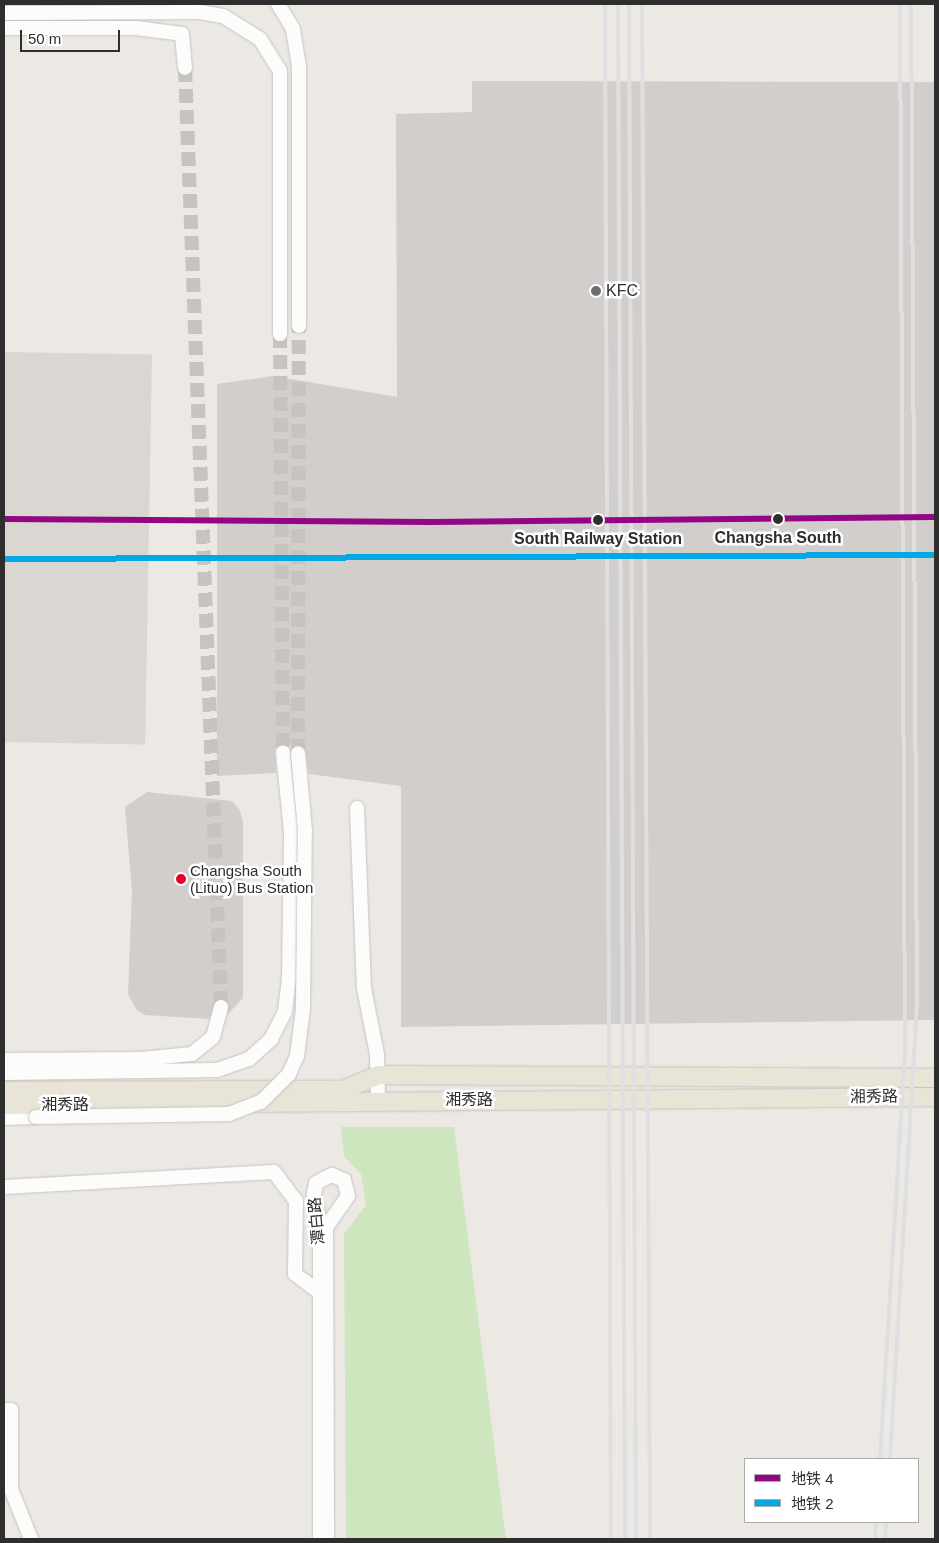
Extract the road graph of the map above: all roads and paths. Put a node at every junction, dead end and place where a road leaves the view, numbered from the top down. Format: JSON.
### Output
{"nodes":[{"id":1,"x":278,"y":4,"type":"edge"},
{"id":2,"x":4,"y":13,"type":"edge"},
{"id":3,"x":4,"y":28,"type":"edge"},
{"id":4,"x":185,"y":68,"type":"tunnel mouth"},
{"id":5,"x":299,"y":326,"type":"tunnel mouth"},
{"id":6,"x":280,"y":334,"type":"tunnel mouth"},
{"id":7,"x":283,"y":752,"type":"tunnel mouth"},
{"id":8,"x":298,"y":753,"type":"tunnel mouth"},
{"id":9,"x":357,"y":808,"type":"dead end"},
{"id":10,"x":221,"y":1007,"type":"tunnel mouth"},
{"id":11,"x":4,"y":1060,"type":"edge"},
{"id":12,"x":4,"y":1073,"type":"edge"},
{"id":13,"x":378,"y":1076,"type":"junction"},
{"id":14,"x":935,"y":1078,"type":"edge"},
{"id":15,"x":4,"y":1091,"type":"edge"},
{"id":16,"x":935,"y":1097,"type":"edge"},
{"id":17,"x":378,"y":1098,"type":"junction"},
{"id":18,"x":4,"y":1105,"type":"edge"},
{"id":19,"x":4,"y":1118,"type":"edge"},
{"id":20,"x":4,"y":1187,"type":"edge"},
{"id":21,"x":322,"y":1295,"type":"junction"},
{"id":22,"x":4,"y":1410,"type":"edge"},
{"id":23,"x":31,"y":1539,"type":"edge"},
{"id":24,"x":320,"y":1539,"type":"edge"},
{"id":25,"x":327,"y":1539,"type":"edge"}],
"edges":[{"from":1,"to":5,"type":"street"},
{"from":2,"to":6,"type":"street"},
{"from":3,"to":4,"type":"street"},
{"from":7,"to":12,"type":"street"},
{"from":8,"to":19,"type":"street","bridge":true},
{"from":9,"to":13,"type":"street"},
{"from":10,"to":11,"type":"street"},
{"from":13,"to":14,"type":"main road"},
{"from":13,"to":15,"type":"main road"},
{"from":13,"to":17,"type":"street"},
{"from":16,"to":17,"type":"main road","name":"湘秀路"},
{"from":17,"to":18,"type":"main road","name":"湘秀路"},
{"from":20,"to":21,"type":"street"},
{"from":21,"to":21,"type":"street","name":"潭白路"},
{"from":21,"to":24,"type":"street","name":"潭白路"},
{"from":21,"to":25,"type":"street","name":"潭白路"},
{"from":22,"to":23,"type":"street"}]}
